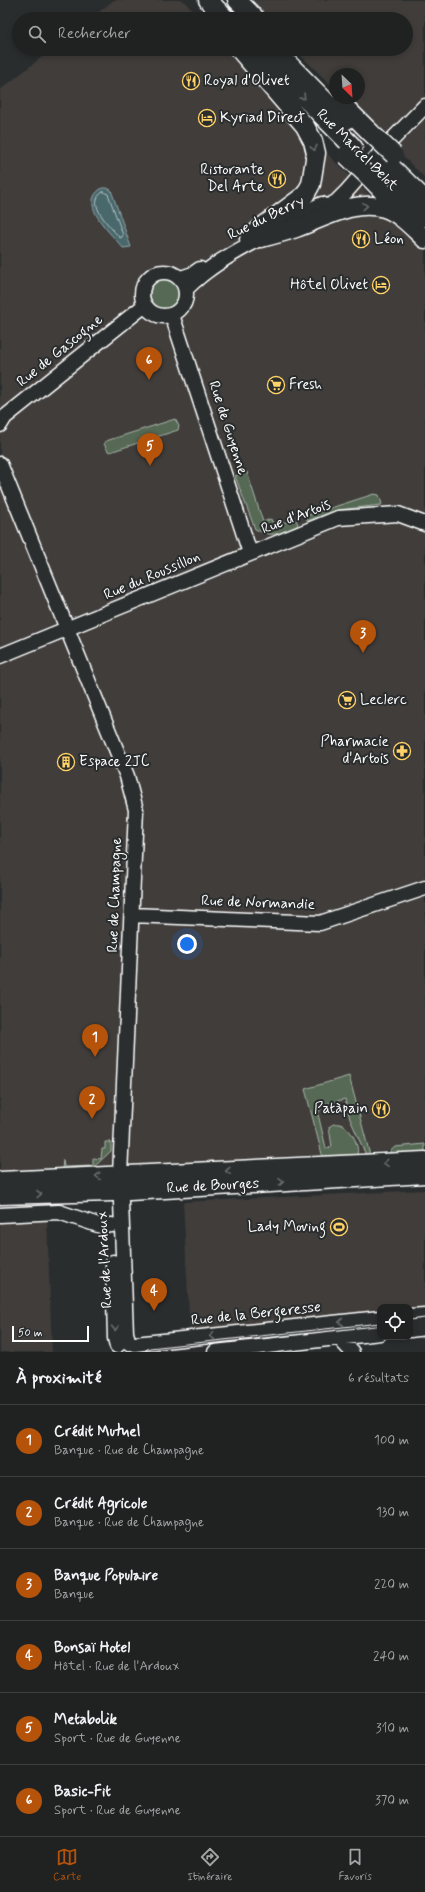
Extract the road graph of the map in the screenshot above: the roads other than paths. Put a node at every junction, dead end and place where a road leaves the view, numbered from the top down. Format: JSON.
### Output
{"nodes":[{"id":1,"x":195,"y":0,"type":"edge"},
{"id":2,"x":208,"y":0,"type":"edge"},
{"id":3,"x":226,"y":0,"type":"edge"},
{"id":4,"x":237,"y":0,"type":"edge"},
{"id":5,"x":206,"y":12,"type":"edge"},
{"id":6,"x":219,"y":12,"type":"edge"},
{"id":7,"x":237,"y":12,"type":"edge"},
{"id":8,"x":249,"y":12,"type":"edge"},
{"id":9,"x":245,"y":56,"type":"edge"},
{"id":10,"x":264,"y":56,"type":"edge"},
{"id":11,"x":280,"y":56,"type":"edge"},
{"id":12,"x":293,"y":56,"type":"edge"},
{"id":13,"x":264,"y":77,"type":"junction"},
{"id":14,"x":329,"y":92,"type":"edge"},
{"id":15,"x":338,"y":104,"type":"edge"},
{"id":16,"x":425,"y":106,"type":"edge"},
{"id":17,"x":358,"y":143,"type":"junction"},
{"id":18,"x":376,"y":168,"type":"junction"},
{"id":19,"x":425,"y":186,"type":"edge"},
{"id":20,"x":425,"y":200,"type":"edge"},
{"id":21,"x":425,"y":218,"type":"edge"},
{"id":22,"x":425,"y":235,"type":"edge"},
{"id":23,"x":255,"y":238,"type":"junction"},
{"id":24,"x":425,"y":239,"type":"edge"},
{"id":25,"x":184,"y":284,"type":"junction"},
{"id":26,"x":145,"y":305,"type":"junction"},
{"id":27,"x":172,"y":315,"type":"junction"},
{"id":28,"x":0,"y":425,"type":"edge"},
{"id":29,"x":0,"y":464,"type":"edge"},
{"id":30,"x":425,"y":524,"type":"edge"},
{"id":31,"x":250,"y":553,"type":"junction"},
{"id":32,"x":67,"y":629,"type":"junction"},
{"id":33,"x":0,"y":656,"type":"edge"},
{"id":34,"x":425,"y":888,"type":"edge"},
{"id":35,"x":132,"y":915,"type":"junction"},
{"id":36,"x":425,"y":1161,"type":"edge"},
{"id":37,"x":425,"y":1174,"type":"edge"},
{"id":38,"x":0,"y":1181,"type":"edge"},
{"id":39,"x":117,"y":1186,"type":"junction"},
{"id":40,"x":0,"y":1196,"type":"edge"},
{"id":41,"x":0,"y":1215,"type":"edge"},
{"id":42,"x":112,"y":1225,"type":"junction"},
{"id":43,"x":425,"y":1315,"type":"edge"},
{"id":44,"x":413,"y":1316,"type":"edge"},
{"id":45,"x":377,"y":1318,"type":"edge"},
{"id":46,"x":425,"y":1328,"type":"edge"},
{"id":47,"x":413,"y":1330,"type":"edge"},
{"id":48,"x":377,"y":1333,"type":"edge"},
{"id":49,"x":339,"y":1338,"type":"junction"},
{"id":50,"x":127,"y":1347,"type":"edge"},
{"id":51,"x":215,"y":1352,"type":"edge"},
{"id":52,"x":352,"y":1352,"type":"edge"}],
"edges":[{"from":1,"to":5,"type":"main road"},
{"from":2,"to":6,"type":"main road"},
{"from":3,"to":7,"type":"main road"},
{"from":4,"to":8,"type":"main road"},
{"from":9,"to":13,"type":"main road"},
{"from":10,"to":17,"type":"main road","name":"Rue Marcel Belot","one_way":true},
{"from":11,"to":17,"type":"main road","name":"Rue Marcel Belot"},
{"from":12,"to":14,"type":"main road"},
{"from":13,"to":17,"type":"main road"},
{"from":13,"to":23,"type":"main road","one_way":true},
{"from":15,"to":17,"type":"main road"},
{"from":16,"to":18,"type":"street","name":"Rue du Berry"},
{"from":17,"to":18,"type":"main road","name":"Rue Marcel Belot"},
{"from":18,"to":19,"type":"main road"},
{"from":18,"to":20,"type":"main road","name":"Rue Marcel Belot"},
{"from":18,"to":21,"type":"main road","name":"Rue Marcel Belot"},
{"from":18,"to":22,"type":"main road"},
{"from":18,"to":23,"type":"street","name":"Rue du Berry"},
{"from":23,"to":24,"type":"main road","one_way":true},
{"from":23,"to":25,"type":"street","name":"Rue du Berry"},
{"from":25,"to":26,"type":"street"},
{"from":25,"to":27,"type":"street"},
{"from":26,"to":27,"type":"street"},
{"from":26,"to":28,"type":"street","name":"Rue de Gascogne"},
{"from":27,"to":31,"type":"street","name":"Rue de Guyenne"},
{"from":29,"to":32,"type":"street"},
{"from":30,"to":31,"type":"street","name":"Rue d'Artois"},
{"from":31,"to":32,"type":"street","name":"Rue du Roussillon"},
{"from":32,"to":33,"type":"street","name":"Rue du Roussillon"},
{"from":32,"to":35,"type":"street","name":"Rue de Champagne"},
{"from":34,"to":35,"type":"street","name":"Rue de Normandie"},
{"from":35,"to":39,"type":"street","name":"Rue de Champagne"},
{"from":36,"to":39,"type":"main road","name":"Rue de Bourges","one_way":true},
{"from":39,"to":37,"type":"main road","name":"Rue de Bourges","one_way":true},
{"from":39,"to":38,"type":"main road","name":"Rue de Bourges","one_way":true},
{"from":40,"to":39,"type":"main road","name":"Rue de Bourges","one_way":true},
{"from":39,"to":42,"type":"street","name":"Rue de l'Ardoux"},
{"from":39,"to":50,"type":"street","name":"Rue de l'Ardoux"},
{"from":41,"to":42,"type":"street"},
{"from":42,"to":50,"type":"street","name":"Rue de l'Ardoux","one_way":true},
{"from":43,"to":44,"type":"street"},
{"from":45,"to":50,"type":"street","name":"Rue de la Bergeresse","one_way":true},
{"from":46,"to":47,"type":"street"},
{"from":48,"to":49,"type":"street"},
{"from":49,"to":51,"type":"street"},
{"from":49,"to":52,"type":"street"}]}
